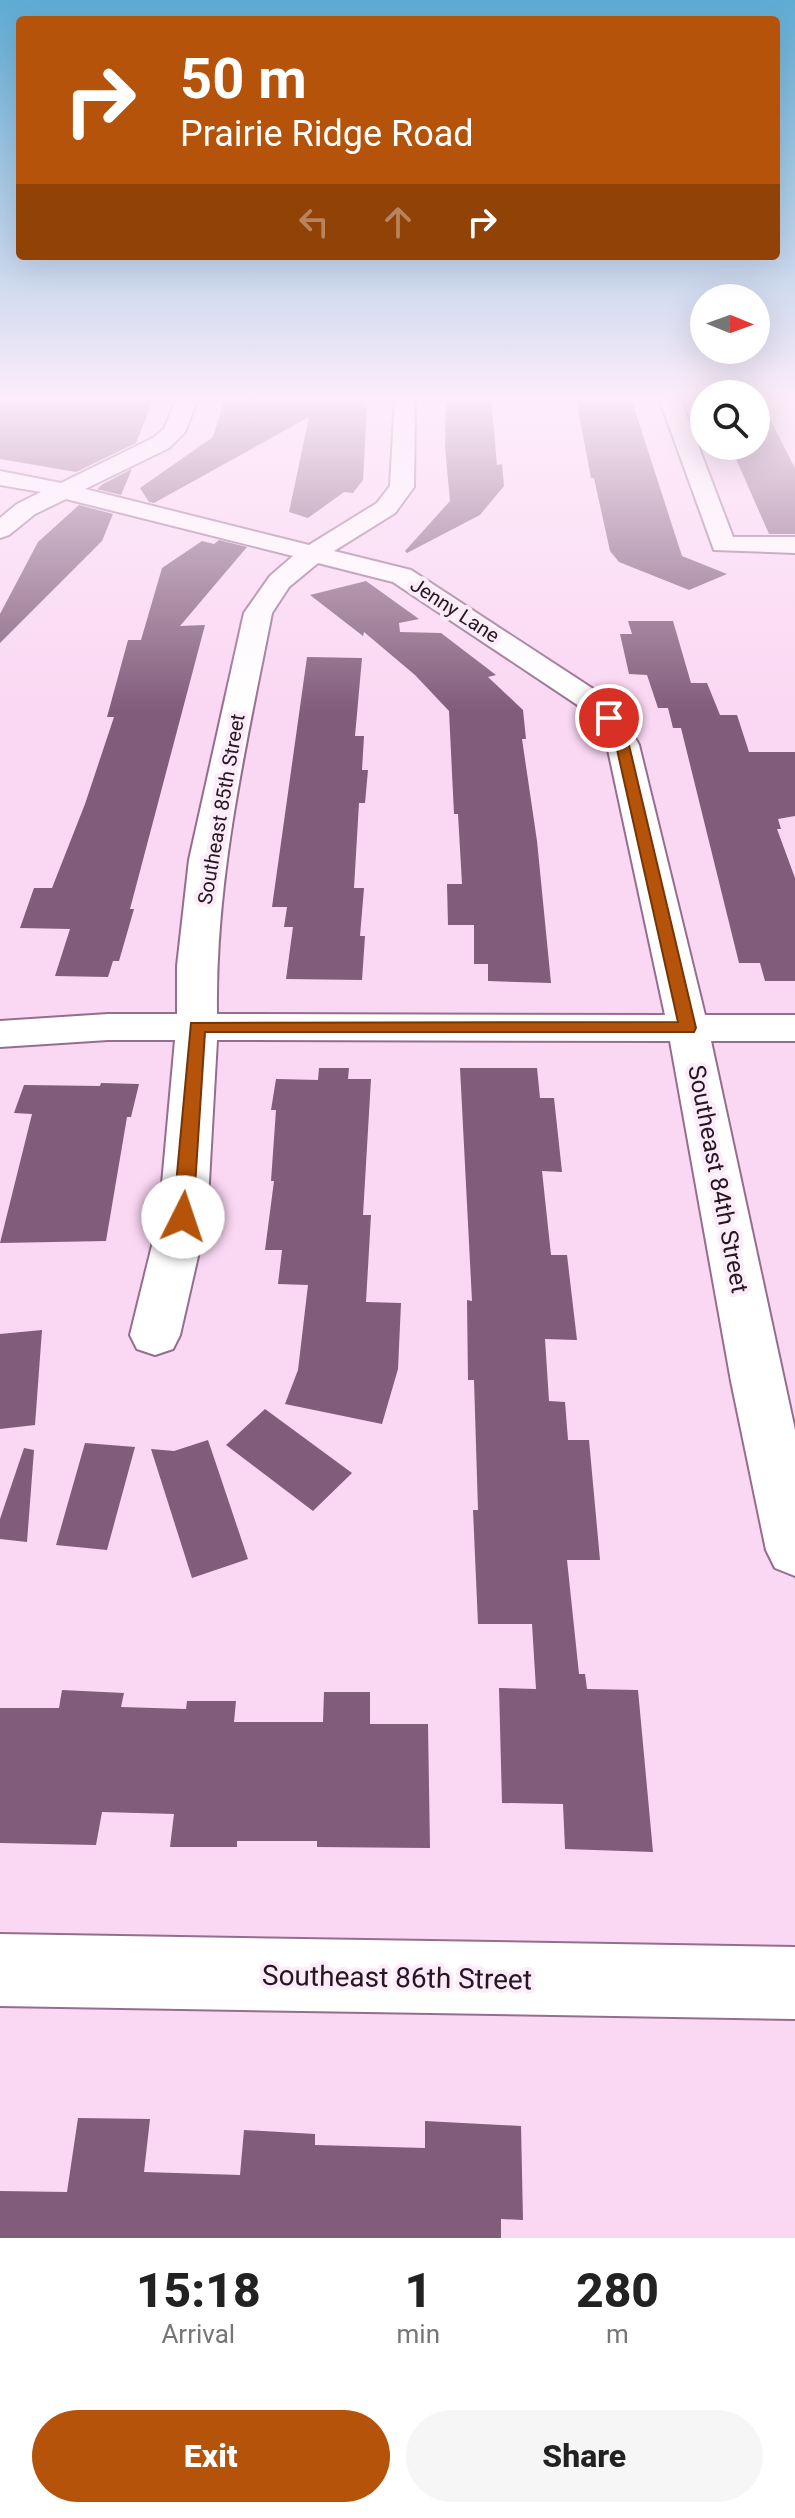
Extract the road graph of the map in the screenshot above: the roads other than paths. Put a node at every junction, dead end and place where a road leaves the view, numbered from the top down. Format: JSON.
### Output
{"nodes":[{"id":1,"x":41,"y":502,"type":"edge"},
{"id":2,"x":113,"y":502,"type":"edge"},
{"id":3,"x":391,"y":502,"type":"edge"},
{"id":4,"x":707,"y":502,"type":"edge"},
{"id":5,"x":0,"y":530,"type":"edge"},
{"id":6,"x":795,"y":545,"type":"edge"},
{"id":7,"x":319,"y":552,"type":"junction"},
{"id":8,"x":609,"y":718,"type":"joint"},
{"id":9,"x":197,"y":1027,"type":"junction"},
{"id":10,"x":688,"y":1028,"type":"junction"},
{"id":11,"x":795,"y":1028,"type":"edge"},
{"id":12,"x":0,"y":1034,"type":"edge"},
{"id":13,"x":155,"y":1335,"type":"dead end"},
{"id":14,"x":776,"y":1381,"type":"edge"},
{"id":15,"x":795,"y":1550,"type":"edge"},
{"id":16,"x":0,"y":1970,"type":"edge"},
{"id":17,"x":795,"y":1983,"type":"edge"}],
"edges":[{"from":1,"to":5,"type":"street"},
{"from":2,"to":7,"type":"street","name":"Jenny Lane"},
{"from":3,"to":7,"type":"street","name":"Southeast 85th Street"},
{"from":4,"to":6,"type":"street"},
{"from":7,"to":8,"type":"street","name":"Jenny Lane"},
{"from":7,"to":9,"type":"street","name":"Southeast 85th Street"},
{"from":8,"to":10,"type":"street","name":"Southeast 84th Street"},
{"from":9,"to":10,"type":"street"},
{"from":9,"to":12,"type":"street"},
{"from":9,"to":13,"type":"street","name":"Southeast 85th Street"},
{"from":10,"to":11,"type":"street"},
{"from":10,"to":14,"type":"street","name":"Southeast 84th Street"},
{"from":14,"to":15,"type":"street","name":"Southeast 84th Street"},
{"from":16,"to":17,"type":"street","name":"Southeast 86th Street"}]}
